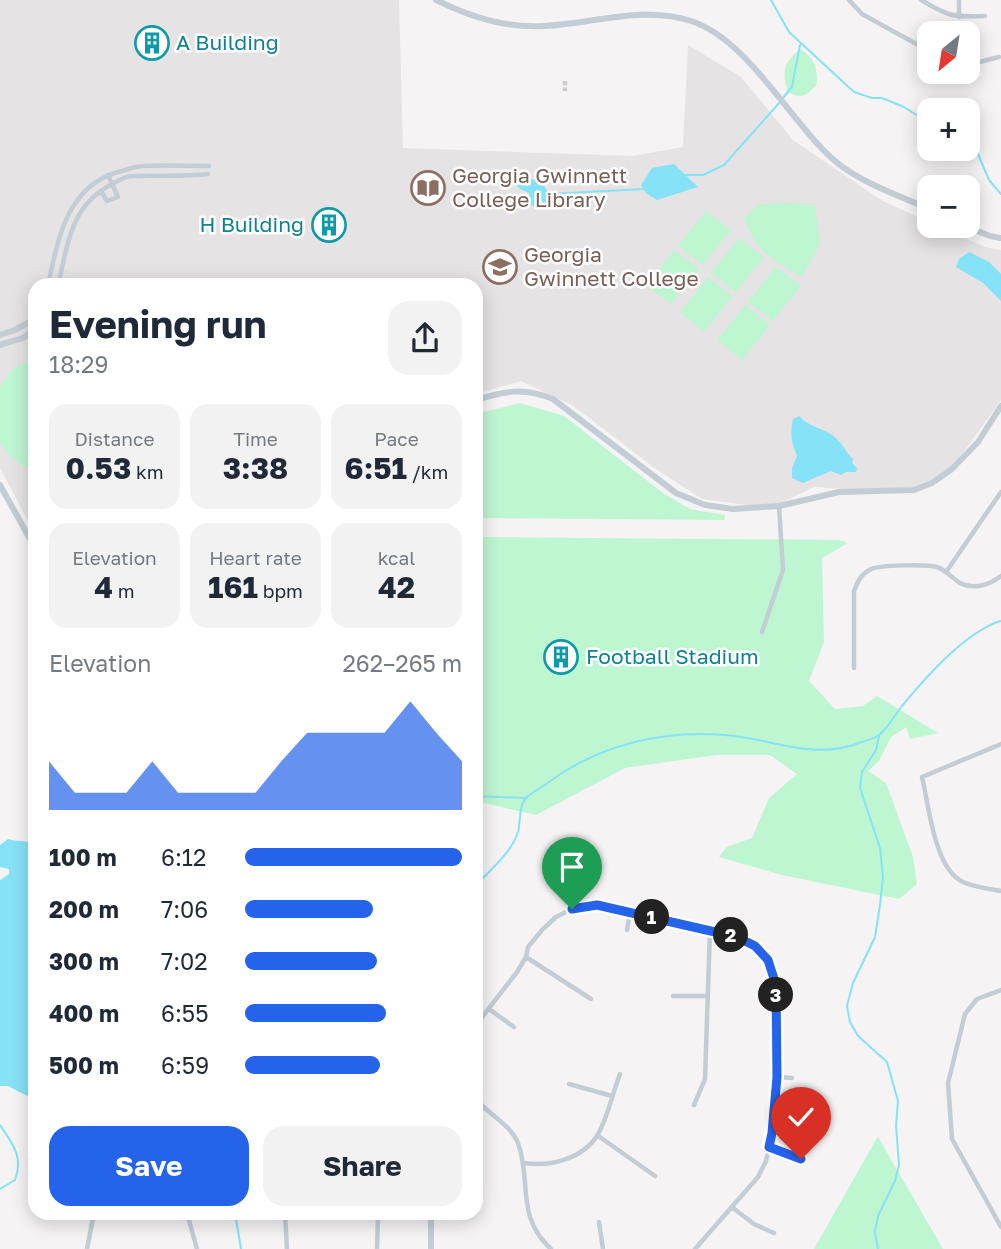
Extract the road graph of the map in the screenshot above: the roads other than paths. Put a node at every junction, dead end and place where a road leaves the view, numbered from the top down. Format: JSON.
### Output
{"nodes":[{"id":1,"x":436,"y":0,"type":"edge"},
{"id":2,"x":849,"y":0,"type":"edge"},
{"id":3,"x":921,"y":0,"type":"edge"},
{"id":4,"x":959,"y":0,"type":"edge"},
{"id":5,"x":985,"y":16,"type":"dead end"},
{"id":6,"x":959,"y":17,"type":"junction"},
{"id":7,"x":917,"y":44,"type":"edge"},
{"id":8,"x":999,"y":57,"type":"edge"},
{"id":9,"x":980,"y":62,"type":"edge"},
{"id":10,"x":209,"y":166,"type":"dead end"},
{"id":11,"x":208,"y":174,"type":"dead end"},
{"id":12,"x":108,"y":175,"type":"junction"},
{"id":13,"x":112,"y":184,"type":"junction"},
{"id":14,"x":101,"y":191,"type":"junction"},
{"id":15,"x":917,"y":203,"type":"edge"},
{"id":16,"x":980,"y":232,"type":"edge"},
{"id":17,"x":1001,"y":238,"type":"edge"},
{"id":18,"x":50,"y":278,"type":"edge"},
{"id":19,"x":60,"y":278,"type":"edge"},
{"id":20,"x":28,"y":322,"type":"edge"},
{"id":21,"x":0,"y":335,"type":"edge"},
{"id":22,"x":28,"y":335,"type":"edge"},
{"id":23,"x":0,"y":345,"type":"edge"},
{"id":24,"x":483,"y":398,"type":"edge"},
{"id":25,"x":1001,"y":406,"type":"edge"},
{"id":26,"x":0,"y":485,"type":"edge"},
{"id":27,"x":1001,"y":492,"type":"edge"},
{"id":28,"x":779,"y":506,"type":"junction"},
{"id":29,"x":28,"y":535,"type":"edge"},
{"id":30,"x":946,"y":572,"type":"junction"},
{"id":31,"x":1001,"y":576,"type":"edge"},
{"id":32,"x":762,"y":632,"type":"dead end"},
{"id":33,"x":854,"y":668,"type":"dead end"},
{"id":34,"x":1001,"y":744,"type":"edge"},
{"id":35,"x":1001,"y":891,"type":"edge"},
{"id":36,"x":630,"y":912,"type":"junction"},
{"id":37,"x":627,"y":930,"type":"dead end"},
{"id":38,"x":710,"y":930,"type":"junction"},
{"id":39,"x":526,"y":957,"type":"junction"},
{"id":40,"x":1001,"y":990,"type":"edge"},
{"id":41,"x":673,"y":996,"type":"dead end"},
{"id":42,"x":707,"y":996,"type":"junction"},
{"id":43,"x":591,"y":999,"type":"dead end"},
{"id":44,"x":489,"y":1009,"type":"junction"},
{"id":45,"x":483,"y":1016,"type":"edge"},
{"id":46,"x":514,"y":1027,"type":"dead end"},
{"id":47,"x":620,"y":1074,"type":"dead end"},
{"id":48,"x":777,"y":1077,"type":"junction"},
{"id":49,"x":792,"y":1078,"type":"dead end"},
{"id":50,"x":569,"y":1084,"type":"dead end"},
{"id":51,"x":612,"y":1096,"type":"junction"},
{"id":52,"x":694,"y":1105,"type":"dead end"},
{"id":53,"x":483,"y":1106,"type":"edge"},
{"id":54,"x":597,"y":1135,"type":"junction"},
{"id":55,"x":769,"y":1147,"type":"junction"},
{"id":56,"x":801,"y":1159,"type":"dead end"},
{"id":57,"x":524,"y":1163,"type":"junction"},
{"id":58,"x":655,"y":1176,"type":"dead end"},
{"id":59,"x":733,"y":1208,"type":"junction"},
{"id":60,"x":93,"y":1220,"type":"edge"},
{"id":61,"x":189,"y":1220,"type":"edge"},
{"id":62,"x":285,"y":1220,"type":"edge"},
{"id":63,"x":378,"y":1220,"type":"edge"},
{"id":64,"x":431,"y":1220,"type":"edge"},
{"id":65,"x":599,"y":1222,"type":"dead end"},
{"id":66,"x":1001,"y":1227,"type":"edge"},
{"id":67,"x":774,"y":1233,"type":"dead end"},
{"id":68,"x":87,"y":1249,"type":"edge"},
{"id":69,"x":197,"y":1249,"type":"edge"},
{"id":70,"x":287,"y":1249,"type":"edge"},
{"id":71,"x":377,"y":1249,"type":"edge"},
{"id":72,"x":431,"y":1249,"type":"edge"},
{"id":73,"x":551,"y":1249,"type":"edge"},
{"id":74,"x":603,"y":1249,"type":"edge"},
{"id":75,"x":695,"y":1249,"type":"edge"}],
"edges":[{"from":1,"to":15,"type":"street"},
{"from":2,"to":7,"type":"street"},
{"from":3,"to":6,"type":"street"},
{"from":4,"to":6,"type":"street"},
{"from":5,"to":6,"type":"street"},
{"from":8,"to":9,"type":"street"},
{"from":10,"to":12,"type":"street"},
{"from":11,"to":13,"type":"street"},
{"from":12,"to":13,"type":"street"},
{"from":12,"to":18,"type":"street"},
{"from":13,"to":14,"type":"street"},
{"from":13,"to":14,"type":"street"},
{"from":14,"to":19,"type":"street"},
{"from":16,"to":17,"type":"street"},
{"from":20,"to":21,"type":"street"},
{"from":22,"to":23,"type":"street"},
{"from":24,"to":28,"type":"street"},
{"from":25,"to":28,"type":"street"},
{"from":26,"to":29,"type":"street"},
{"from":27,"to":30,"type":"street"},
{"from":28,"to":32,"type":"street"},
{"from":30,"to":31,"type":"street"},
{"from":30,"to":33,"type":"street"},
{"from":34,"to":35,"type":"street"},
{"from":36,"to":37,"type":"street"},
{"from":36,"to":38,"type":"street"},
{"from":36,"to":39,"type":"street"},
{"from":38,"to":42,"type":"street"},
{"from":38,"to":48,"type":"street"},
{"from":39,"to":43,"type":"street"},
{"from":39,"to":44,"type":"street"},
{"from":40,"to":66,"type":"street"},
{"from":41,"to":42,"type":"street"},
{"from":42,"to":52,"type":"street"},
{"from":44,"to":45,"type":"street"},
{"from":44,"to":46,"type":"street"},
{"from":47,"to":51,"type":"street"},
{"from":48,"to":49,"type":"street"},
{"from":48,"to":55,"type":"street"},
{"from":50,"to":51,"type":"street"},
{"from":51,"to":54,"type":"street"},
{"from":53,"to":57,"type":"street"},
{"from":54,"to":57,"type":"street"},
{"from":54,"to":58,"type":"street"},
{"from":55,"to":56,"type":"street"},
{"from":55,"to":59,"type":"street"},
{"from":57,"to":73,"type":"street"},
{"from":59,"to":67,"type":"street"},
{"from":59,"to":75,"type":"street"},
{"from":60,"to":68,"type":"street"},
{"from":61,"to":69,"type":"street"},
{"from":62,"to":70,"type":"street"},
{"from":63,"to":71,"type":"street"},
{"from":64,"to":72,"type":"street"},
{"from":65,"to":74,"type":"street"}]}
